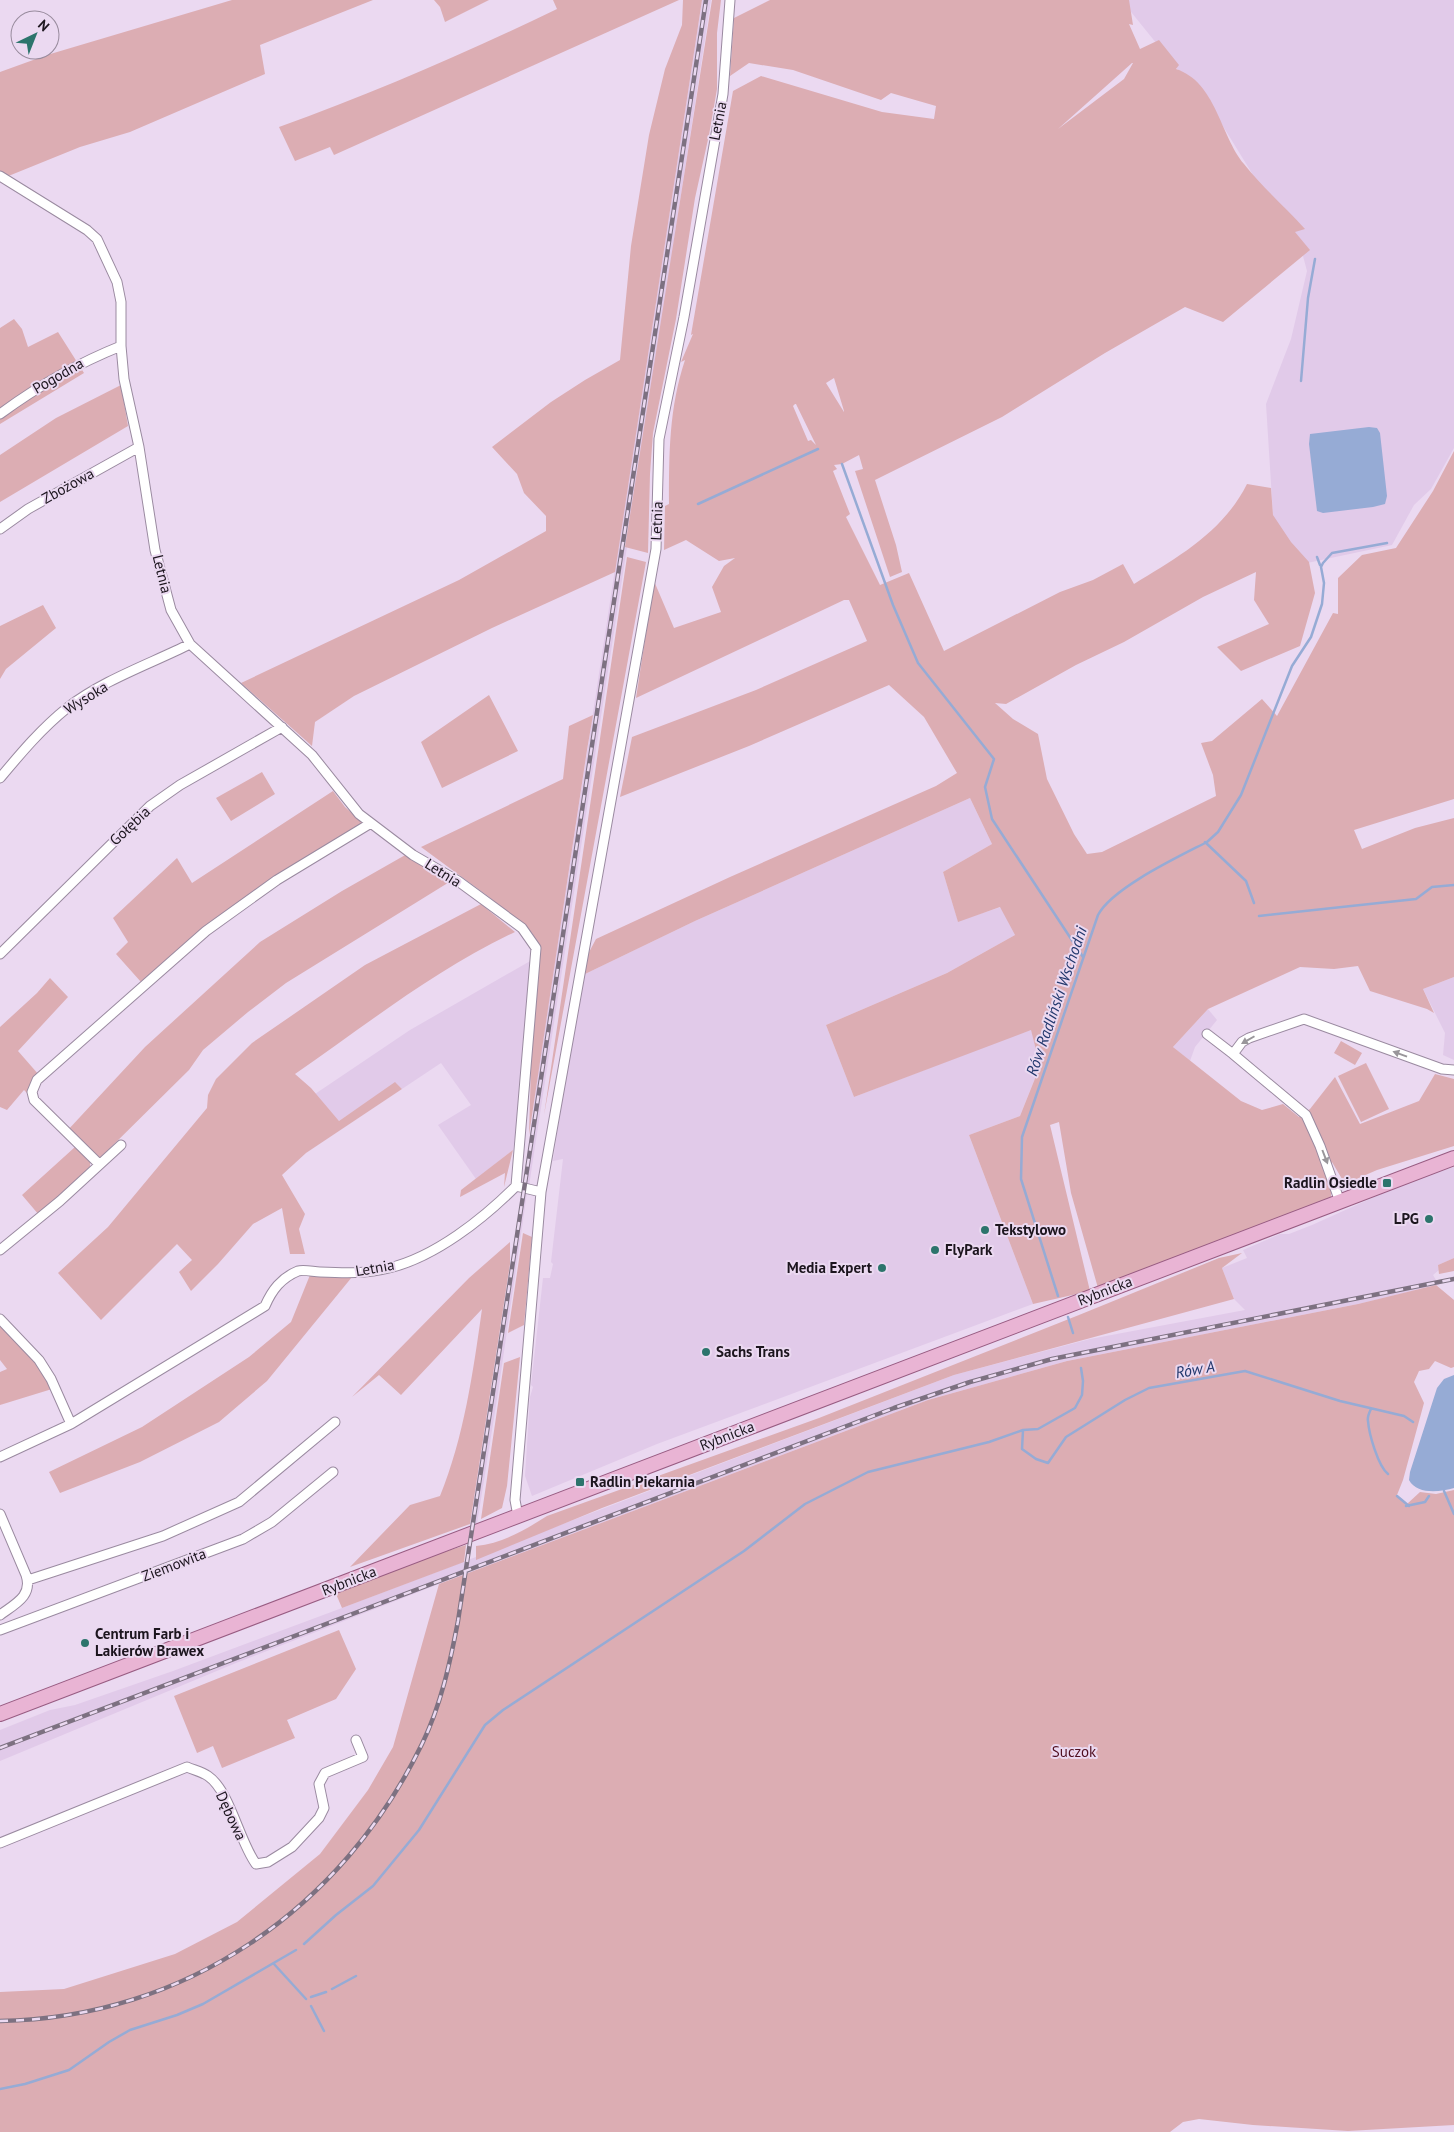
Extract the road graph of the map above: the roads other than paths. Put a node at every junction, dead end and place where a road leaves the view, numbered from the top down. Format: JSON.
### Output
{"nodes":[{"id":1,"x":730,"y":0,"type":"edge"},
{"id":2,"x":0,"y":176,"type":"edge"},
{"id":3,"x":121,"y":346,"type":"junction"},
{"id":4,"x":0,"y":414,"type":"edge"},
{"id":5,"x":139,"y":447,"type":"junction"},
{"id":6,"x":0,"y":529,"type":"edge"},
{"id":7,"x":190,"y":644,"type":"junction"},
{"id":8,"x":282,"y":727,"type":"junction"},
{"id":9,"x":0,"y":778,"type":"edge"},
{"id":10,"x":371,"y":823,"type":"junction"},
{"id":11,"x":0,"y":954,"type":"edge"},
{"id":12,"x":1207,"y":1034,"type":"dead end"},
{"id":13,"x":1233,"y":1054,"type":"junction"},
{"id":14,"x":1450,"y":1070,"type":"edge"},
{"id":15,"x":121,"y":1145,"type":"dead end"},
{"id":16,"x":1454,"y":1158,"type":"edge"},
{"id":17,"x":99,"y":1164,"type":"junction"},
{"id":18,"x":516,"y":1186,"type":"junction"},
{"id":19,"x":541,"y":1192,"type":"junction"},
{"id":20,"x":1340,"y":1202,"type":"junction"},
{"id":21,"x":0,"y":1250,"type":"edge"},
{"id":22,"x":0,"y":1320,"type":"edge"},
{"id":23,"x":336,"y":1422,"type":"dead end"},
{"id":24,"x":71,"y":1424,"type":"junction"},
{"id":25,"x":0,"y":1457,"type":"edge"},
{"id":26,"x":333,"y":1472,"type":"dead end"},
{"id":27,"x":0,"y":1514,"type":"edge"},
{"id":28,"x":518,"y":1516,"type":"junction"},
{"id":29,"x":28,"y":1580,"type":"junction"},
{"id":30,"x":0,"y":1615,"type":"edge"},
{"id":31,"x":0,"y":1630,"type":"edge"},
{"id":32,"x":0,"y":1714,"type":"edge"},
{"id":33,"x":356,"y":1740,"type":"dead end"},
{"id":34,"x":0,"y":1843,"type":"edge"}],
"edges":[{"from":1,"to":19,"type":"street","name":"Letnia"},
{"from":2,"to":3,"type":"street","name":"Letnia"},
{"from":3,"to":4,"type":"street","name":"Pogodna"},
{"from":3,"to":5,"type":"street","name":"Letnia"},
{"from":5,"to":6,"type":"street","name":"Zbożowa"},
{"from":5,"to":7,"type":"street","name":"Letnia"},
{"from":7,"to":8,"type":"street","name":"Letnia"},
{"from":7,"to":9,"type":"street","name":"Wysoka"},
{"from":8,"to":10,"type":"street","name":"Letnia"},
{"from":8,"to":11,"type":"street","name":"Gołębia"},
{"from":10,"to":17,"type":"street"},
{"from":10,"to":18,"type":"street","name":"Letnia"},
{"from":12,"to":13,"type":"street"},
{"from":14,"to":13,"type":"street","one_way":true},
{"from":13,"to":20,"type":"street","one_way":true},
{"from":15,"to":17,"type":"street"},
{"from":16,"to":20,"type":"main road","name":"Rybnicka"},
{"from":17,"to":21,"type":"street"},
{"from":18,"to":19,"type":"street"},
{"from":18,"to":24,"type":"street","name":"Letnia"},
{"from":19,"to":28,"type":"street","name":"Letnia"},
{"from":20,"to":28,"type":"main road","name":"Rybnicka"},
{"from":22,"to":24,"type":"street"},
{"from":23,"to":29,"type":"street"},
{"from":24,"to":25,"type":"street","name":"Letnia"},
{"from":26,"to":31,"type":"street","name":"Ziemowita"},
{"from":27,"to":29,"type":"street"},
{"from":28,"to":32,"type":"main road","name":"Rybnicka"},
{"from":29,"to":30,"type":"street"},
{"from":33,"to":34,"type":"street","name":"Dębowa"}]}
